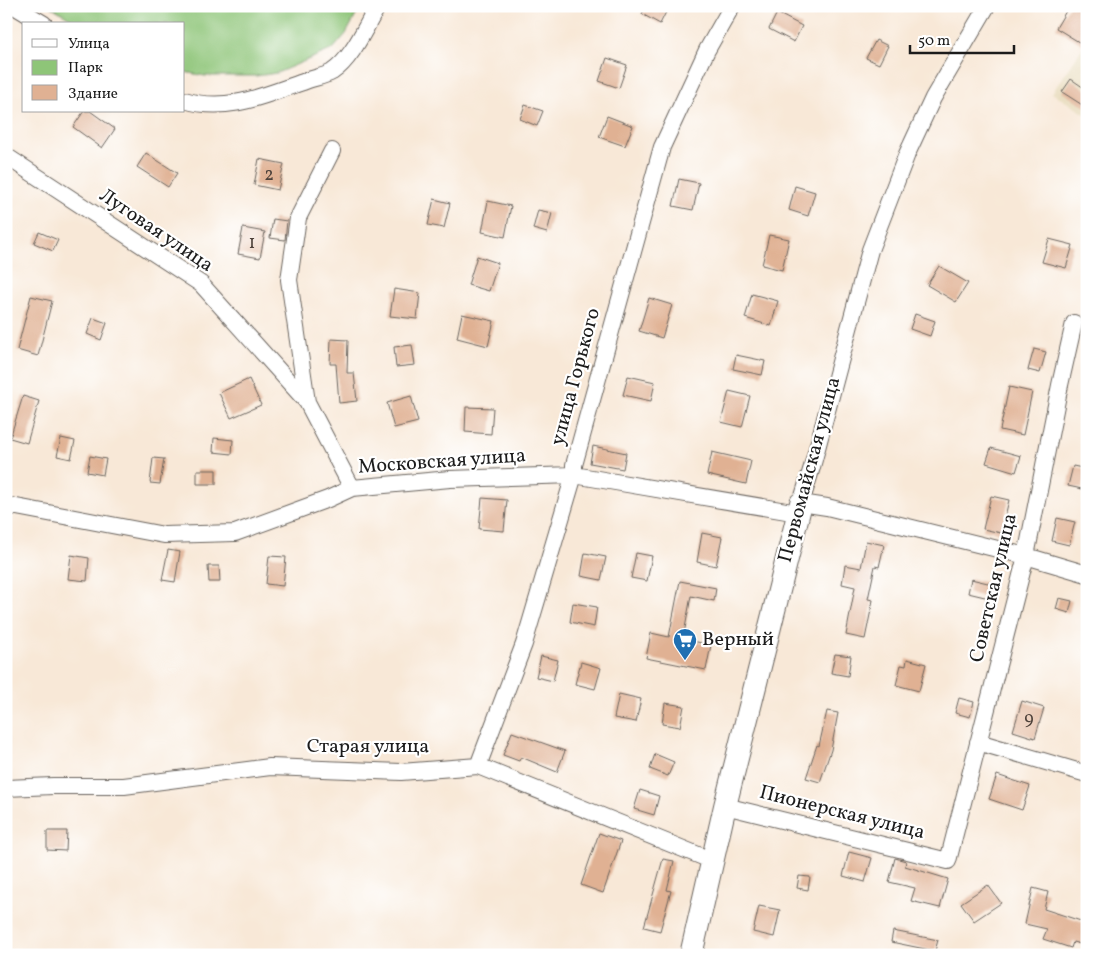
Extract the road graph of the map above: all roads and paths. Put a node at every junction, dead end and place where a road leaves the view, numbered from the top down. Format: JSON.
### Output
{"nodes":[{"id":1,"x":14,"y":6,"type":"edge"},
{"id":2,"x":378,"y":6,"type":"edge"},
{"id":3,"x":732,"y":6,"type":"edge"},
{"id":4,"x":987,"y":6,"type":"edge"},
{"id":5,"x":41,"y":22,"type":"edge"},
{"id":6,"x":185,"y":100,"type":"edge"},
{"id":7,"x":332,"y":151,"type":"dead end"},
{"id":8,"x":6,"y":156,"type":"edge"},
{"id":9,"x":1074,"y":323,"type":"dead end"},
{"id":10,"x":307,"y":402,"type":"junction"},
{"id":11,"x":574,"y":475,"type":"junction"},
{"id":12,"x":352,"y":488,"type":"junction"},
{"id":13,"x":6,"y":505,"type":"edge"},
{"id":14,"x":799,"y":508,"type":"junction"},
{"id":15,"x":1026,"y":556,"type":"junction"},
{"id":16,"x":1087,"y":574,"type":"edge"},
{"id":17,"x":978,"y":742,"type":"junction"},
{"id":18,"x":478,"y":766,"type":"junction"},
{"id":19,"x":1087,"y":774,"type":"edge"},
{"id":20,"x":6,"y":788,"type":"edge"},
{"id":21,"x":725,"y":806,"type":"junction"},
{"id":22,"x":713,"y":861,"type":"junction"},
{"id":23,"x":948,"y":861,"type":"joint"},
{"id":24,"x":691,"y":955,"type":"edge"}],
"edges":[{"from":1,"to":5,"type":"street"},
{"from":2,"to":6,"type":"street"},
{"from":3,"to":11,"type":"street","name":"улица Горького"},
{"from":4,"to":14,"type":"street","name":"Первомайская улица"},
{"from":7,"to":10,"type":"street"},
{"from":8,"to":10,"type":"street","name":"Луговая улица"},
{"from":9,"to":15,"type":"street","name":"Советская улица"},
{"from":10,"to":12,"type":"street"},
{"from":11,"to":12,"type":"street","name":"Московская улица"},
{"from":11,"to":14,"type":"street","name":"Московская улица"},
{"from":11,"to":18,"type":"street","name":"улица Горького"},
{"from":12,"to":13,"type":"street","name":"Московская улица"},
{"from":14,"to":15,"type":"street","name":"Московская улица"},
{"from":14,"to":21,"type":"street","name":"Первомайская улица"},
{"from":15,"to":16,"type":"street","name":"Московская улица"},
{"from":15,"to":17,"type":"street","name":"Советская улица"},
{"from":17,"to":19,"type":"street"},
{"from":17,"to":23,"type":"street","name":"Советская улица"},
{"from":18,"to":20,"type":"street","name":"Старая улица"},
{"from":18,"to":22,"type":"street","name":"Старая улица"},
{"from":21,"to":22,"type":"street","name":"Первомайская улица"},
{"from":21,"to":23,"type":"street","name":"Пионерская улица"},
{"from":22,"to":24,"type":"street","name":"Первомайская улица"}]}
